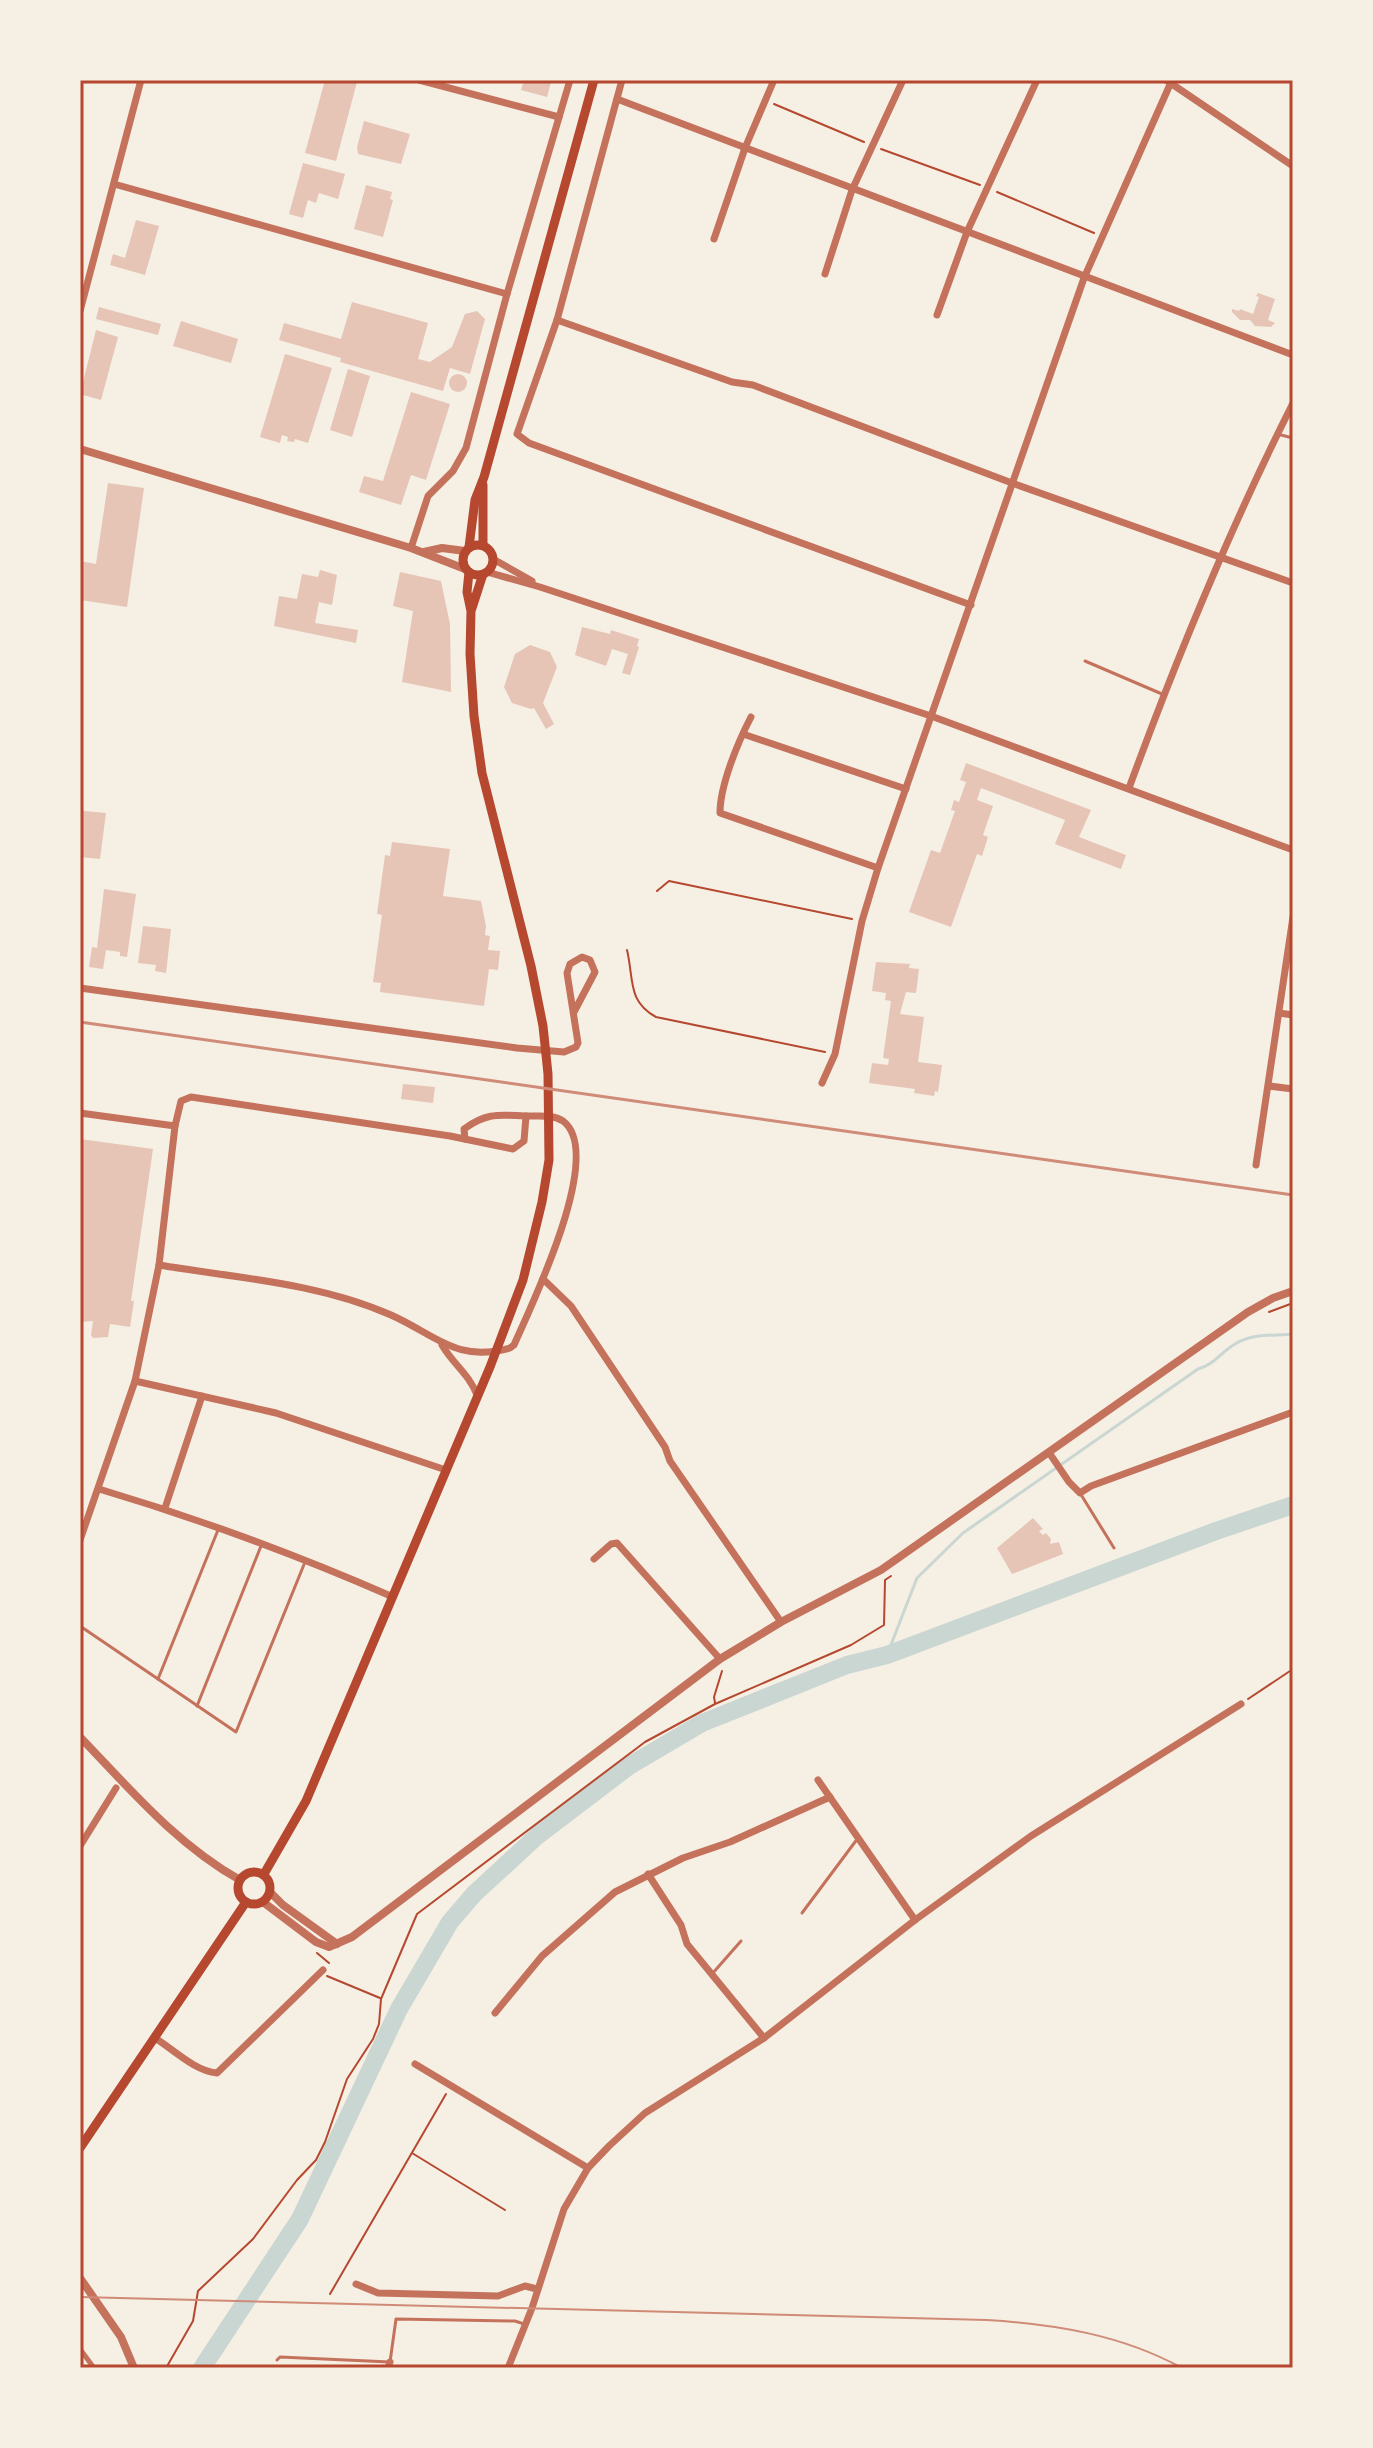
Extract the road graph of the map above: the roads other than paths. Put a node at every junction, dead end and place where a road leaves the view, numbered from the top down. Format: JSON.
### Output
{"nodes":[{"id":1,"x":141,"y":80,"type":"edge"},
{"id":2,"x":419,"y":80,"type":"edge"},
{"id":3,"x":570,"y":80,"type":"edge"},
{"id":4,"x":594,"y":80,"type":"edge"},
{"id":5,"x":622,"y":80,"type":"edge"},
{"id":6,"x":774,"y":80,"type":"edge"},
{"id":7,"x":903,"y":80,"type":"edge"},
{"id":8,"x":1037,"y":80,"type":"edge"},
{"id":9,"x":1169,"y":81,"type":"edge"},
{"id":10,"x":617,"y":99,"type":"junction"},
{"id":11,"x":559,"y":117,"type":"junction"},
{"id":12,"x":745,"y":148,"type":"junction"},
{"id":13,"x":1293,"y":166,"type":"edge"},
{"id":14,"x":114,"y":184,"type":"junction"},
{"id":15,"x":852,"y":190,"type":"junction"},
{"id":16,"x":967,"y":232,"type":"junction"},
{"id":17,"x":714,"y":239,"type":"dead end"},
{"id":18,"x":825,"y":274,"type":"dead end"},
{"id":19,"x":1084,"y":278,"type":"junction"},
{"id":20,"x":507,"y":294,"type":"junction"},
{"id":21,"x":80,"y":311,"type":"edge"},
{"id":22,"x":937,"y":315,"type":"dead end"},
{"id":23,"x":557,"y":320,"type":"junction"},
{"id":24,"x":1293,"y":355,"type":"edge"},
{"id":25,"x":1293,"y":403,"type":"edge"},
{"id":26,"x":1277,"y":434,"type":"junction"},
{"id":27,"x":1293,"y":438,"type":"edge"},
{"id":28,"x":80,"y":449,"type":"edge"},
{"id":29,"x":484,"y":477,"type":"junction"},
{"id":30,"x":1012,"y":483,"type":"junction"},
{"id":31,"x":483,"y":545,"type":"junction"},
{"id":32,"x":411,"y":548,"type":"junction"},
{"id":33,"x":467,"y":549,"type":"junction"},
{"id":34,"x":423,"y":552,"type":"junction"},
{"id":35,"x":1220,"y":558,"type":"junction"},
{"id":36,"x":493,"y":559,"type":"junction"},
{"id":37,"x":467,"y":571,"type":"junction"},
{"id":38,"x":485,"y":573,"type":"junction"},
{"id":39,"x":1293,"y":583,"type":"edge"},
{"id":40,"x":540,"y":587,"type":"junction"},
{"id":41,"x":971,"y":605,"type":"junction"},
{"id":42,"x":471,"y":611,"type":"junction"},
{"id":43,"x":1085,"y":661,"type":"dead end"},
{"id":44,"x":1163,"y":694,"type":"junction"},
{"id":45,"x":931,"y":716,"type":"junction"},
{"id":46,"x":751,"y":717,"type":"dead end"},
{"id":47,"x":743,"y":734,"type":"junction"},
{"id":48,"x":1129,"y":788,"type":"junction"},
{"id":49,"x":906,"y":789,"type":"junction"},
{"id":50,"x":1293,"y":850,"type":"edge"},
{"id":51,"x":878,"y":868,"type":"junction"},
{"id":52,"x":1293,"y":917,"type":"edge"},
{"id":53,"x":80,"y":988,"type":"edge"},
{"id":54,"x":574,"y":1012,"type":"junction"},
{"id":55,"x":1279,"y":1013,"type":"junction"},
{"id":56,"x":1293,"y":1015,"type":"edge"},
{"id":57,"x":822,"y":1083,"type":"dead end"},
{"id":58,"x":1269,"y":1086,"type":"junction"},
{"id":59,"x":1293,"y":1089,"type":"edge"},
{"id":60,"x":80,"y":1113,"type":"edge"},
{"id":61,"x":529,"y":1116,"type":"junction"},
{"id":62,"x":175,"y":1126,"type":"junction"},
{"id":63,"x":465,"y":1139,"type":"junction"},
{"id":64,"x":1256,"y":1165,"type":"dead end"},
{"id":65,"x":159,"y":1265,"type":"junction"},
{"id":66,"x":543,"y":1279,"type":"junction"},
{"id":67,"x":1293,"y":1291,"type":"edge"},
{"id":68,"x":442,"y":1345,"type":"junction"},
{"id":69,"x":497,"y":1349,"type":"junction"},
{"id":70,"x":135,"y":1381,"type":"junction"},
{"id":71,"x":477,"y":1395,"type":"junction"},
{"id":72,"x":202,"y":1396,"type":"junction"},
{"id":73,"x":1293,"y":1412,"type":"edge"},
{"id":74,"x":1050,"y":1454,"type":"junction"},
{"id":75,"x":446,"y":1470,"type":"junction"},
{"id":76,"x":99,"y":1489,"type":"junction"},
{"id":77,"x":1080,"y":1493,"type":"junction"},
{"id":78,"x":165,"y":1508,"type":"junction"},
{"id":79,"x":219,"y":1527,"type":"junction"},
{"id":80,"x":80,"y":1540,"type":"edge"},
{"id":81,"x":262,"y":1543,"type":"junction"},
{"id":82,"x":1114,"y":1548,"type":"dead end"},
{"id":83,"x":594,"y":1559,"type":"dead end"},
{"id":84,"x":306,"y":1560,"type":"junction"},
{"id":85,"x":393,"y":1597,"type":"junction"},
{"id":86,"x":781,"y":1622,"type":"junction"},
{"id":87,"x":80,"y":1626,"type":"edge"},
{"id":88,"x":720,"y":1659,"type":"junction"},
{"id":89,"x":158,"y":1680,"type":"junction"},
{"id":90,"x":1241,"y":1704,"type":"road end"},
{"id":91,"x":197,"y":1707,"type":"junction"},
{"id":92,"x":80,"y":1737,"type":"edge"},
{"id":93,"x":818,"y":1780,"type":"dead end"},
{"id":94,"x":116,"y":1788,"type":"dead end"},
{"id":95,"x":830,"y":1797,"type":"junction"},
{"id":96,"x":858,"y":1838,"type":"junction"},
{"id":97,"x":80,"y":1846,"type":"edge"},
{"id":98,"x":264,"y":1874,"type":"junction"},
{"id":99,"x":648,"y":1874,"type":"junction"},
{"id":100,"x":240,"y":1880,"type":"junction"},
{"id":101,"x":270,"y":1892,"type":"junction"},
{"id":102,"x":246,"y":1902,"type":"junction"},
{"id":103,"x":263,"y":1902,"type":"junction"},
{"id":104,"x":802,"y":1913,"type":"dead end"},
{"id":105,"x":915,"y":1920,"type":"junction"},
{"id":106,"x":741,"y":1941,"type":"dead end"},
{"id":107,"x":337,"y":1944,"type":"junction"},
{"id":108,"x":322,"y":1971,"type":"road end"},
{"id":109,"x":712,"y":1974,"type":"junction"},
{"id":110,"x":495,"y":2013,"type":"dead end"},
{"id":111,"x":155,"y":2038,"type":"junction"},
{"id":112,"x":764,"y":2038,"type":"junction"},
{"id":113,"x":415,"y":2064,"type":"dead end"},
{"id":114,"x":80,"y":2148,"type":"edge"},
{"id":115,"x":588,"y":2168,"type":"junction"},
{"id":116,"x":80,"y":2278,"type":"edge"},
{"id":117,"x":356,"y":2284,"type":"dead end"},
{"id":118,"x":537,"y":2289,"type":"junction"},
{"id":119,"x":525,"y":2325,"type":"junction"},
{"id":120,"x":80,"y":2349,"type":"edge"},
{"id":121,"x":277,"y":2360,"type":"dead end"},
{"id":122,"x":389,"y":2365,"type":"edge"},
{"id":123,"x":94,"y":2368,"type":"edge"},
{"id":124,"x":134,"y":2368,"type":"edge"},
{"id":125,"x":508,"y":2368,"type":"edge"}],
"edges":[{"from":1,"to":14,"type":"street"},
{"from":2,"to":11,"type":"street"},
{"from":3,"to":11,"type":"street"},
{"from":4,"to":29,"type":"main road"},
{"from":5,"to":10,"type":"street"},
{"from":6,"to":12,"type":"street"},
{"from":7,"to":15,"type":"street"},
{"from":8,"to":16,"type":"street"},
{"from":9,"to":13,"type":"street"},
{"from":9,"to":19,"type":"street"},
{"from":10,"to":12,"type":"street"},
{"from":10,"to":23,"type":"street"},
{"from":11,"to":20,"type":"street"},
{"from":12,"to":15,"type":"street"},
{"from":12,"to":17,"type":"street"},
{"from":14,"to":20,"type":"street"},
{"from":14,"to":21,"type":"street"},
{"from":15,"to":16,"type":"street"},
{"from":15,"to":18,"type":"street"},
{"from":16,"to":19,"type":"street"},
{"from":16,"to":22,"type":"street"},
{"from":19,"to":24,"type":"street"},
{"from":19,"to":30,"type":"street"},
{"from":20,"to":32,"type":"street"},
{"from":23,"to":30,"type":"street"},
{"from":23,"to":41,"type":"street"},
{"from":25,"to":26,"type":"street"},
{"from":26,"to":27,"type":"lane"},
{"from":26,"to":35,"type":"street"},
{"from":28,"to":32,"type":"street"},
{"from":29,"to":31,"type":"main road"},
{"from":29,"to":33,"type":"main road"},
{"from":30,"to":35,"type":"street"},
{"from":30,"to":41,"type":"street"},
{"from":31,"to":33,"type":"main road"},
{"from":31,"to":36,"type":"main road"},
{"from":32,"to":34,"type":"street"},
{"from":33,"to":34,"type":"street"},
{"from":33,"to":37,"type":"main road"},
{"from":34,"to":37,"type":"street"},
{"from":35,"to":39,"type":"street"},
{"from":35,"to":44,"type":"street"},
{"from":36,"to":38,"type":"main road"},
{"from":36,"to":40,"type":"street"},
{"from":37,"to":38,"type":"main road"},
{"from":37,"to":42,"type":"main road"},
{"from":38,"to":40,"type":"street"},
{"from":38,"to":42,"type":"main road"},
{"from":40,"to":45,"type":"street"},
{"from":41,"to":45,"type":"street"},
{"from":42,"to":69,"type":"main road"},
{"from":43,"to":44,"type":"lane"},
{"from":44,"to":48,"type":"street"},
{"from":45,"to":48,"type":"street"},
{"from":45,"to":49,"type":"street"},
{"from":46,"to":47,"type":"street"},
{"from":47,"to":49,"type":"street"},
{"from":47,"to":51,"type":"street"},
{"from":48,"to":50,"type":"street"},
{"from":49,"to":51,"type":"street"},
{"from":51,"to":57,"type":"street"},
{"from":52,"to":55,"type":"street"},
{"from":53,"to":54,"type":"street"},
{"from":54,"to":54,"type":"street"},
{"from":55,"to":56,"type":"street"},
{"from":55,"to":58,"type":"street"},
{"from":58,"to":59,"type":"street"},
{"from":58,"to":64,"type":"street"},
{"from":60,"to":62,"type":"street"},
{"from":61,"to":63,"type":"street"},
{"from":61,"to":63,"type":"street"},
{"from":61,"to":66,"type":"street"},
{"from":62,"to":63,"type":"street"},
{"from":62,"to":65,"type":"street"},
{"from":65,"to":68,"type":"street"},
{"from":65,"to":70,"type":"street"},
{"from":66,"to":69,"type":"street"},
{"from":66,"to":86,"type":"street"},
{"from":67,"to":74,"type":"street"},
{"from":68,"to":69,"type":"street"},
{"from":68,"to":71,"type":"street"},
{"from":69,"to":71,"type":"main road"},
{"from":70,"to":72,"type":"street"},
{"from":70,"to":76,"type":"street"},
{"from":71,"to":75,"type":"main road"},
{"from":72,"to":75,"type":"street"},
{"from":72,"to":78,"type":"street"},
{"from":73,"to":77,"type":"street"},
{"from":74,"to":77,"type":"street"},
{"from":74,"to":86,"type":"street"},
{"from":75,"to":85,"type":"main road"},
{"from":76,"to":78,"type":"street"},
{"from":76,"to":80,"type":"street"},
{"from":77,"to":82,"type":"lane"},
{"from":78,"to":79,"type":"street"},
{"from":79,"to":81,"type":"street"},
{"from":79,"to":89,"type":"lane"},
{"from":81,"to":84,"type":"street"},
{"from":81,"to":91,"type":"lane"},
{"from":83,"to":88,"type":"street"},
{"from":84,"to":85,"type":"street"},
{"from":84,"to":91,"type":"lane"},
{"from":85,"to":98,"type":"main road"},
{"from":86,"to":88,"type":"street"},
{"from":87,"to":89,"type":"lane"},
{"from":88,"to":107,"type":"street"},
{"from":89,"to":91,"type":"lane"},
{"from":90,"to":105,"type":"street"},
{"from":92,"to":100,"type":"street"},
{"from":93,"to":95,"type":"street"},
{"from":94,"to":97,"type":"street"},
{"from":95,"to":96,"type":"street"},
{"from":95,"to":99,"type":"street"},
{"from":96,"to":104,"type":"lane"},
{"from":96,"to":105,"type":"street"},
{"from":98,"to":100,"type":"main road"},
{"from":98,"to":101,"type":"main road"},
{"from":99,"to":109,"type":"street"},
{"from":99,"to":110,"type":"street"},
{"from":100,"to":102,"type":"main road"},
{"from":101,"to":103,"type":"main road"},
{"from":101,"to":107,"type":"street"},
{"from":102,"to":103,"type":"main road"},
{"from":102,"to":111,"type":"main road"},
{"from":103,"to":107,"type":"street"},
{"from":105,"to":112,"type":"street"},
{"from":106,"to":109,"type":"lane"},
{"from":108,"to":111,"type":"street"},
{"from":109,"to":112,"type":"street"},
{"from":111,"to":114,"type":"main road"},
{"from":112,"to":115,"type":"street"},
{"from":113,"to":115,"type":"street"},
{"from":115,"to":118,"type":"street"},
{"from":116,"to":124,"type":"street"},
{"from":117,"to":118,"type":"street"},
{"from":118,"to":119,"type":"street"},
{"from":119,"to":122,"type":"lane"},
{"from":119,"to":125,"type":"street"},
{"from":120,"to":123,"type":"street"},
{"from":121,"to":122,"type":"lane"}]}
